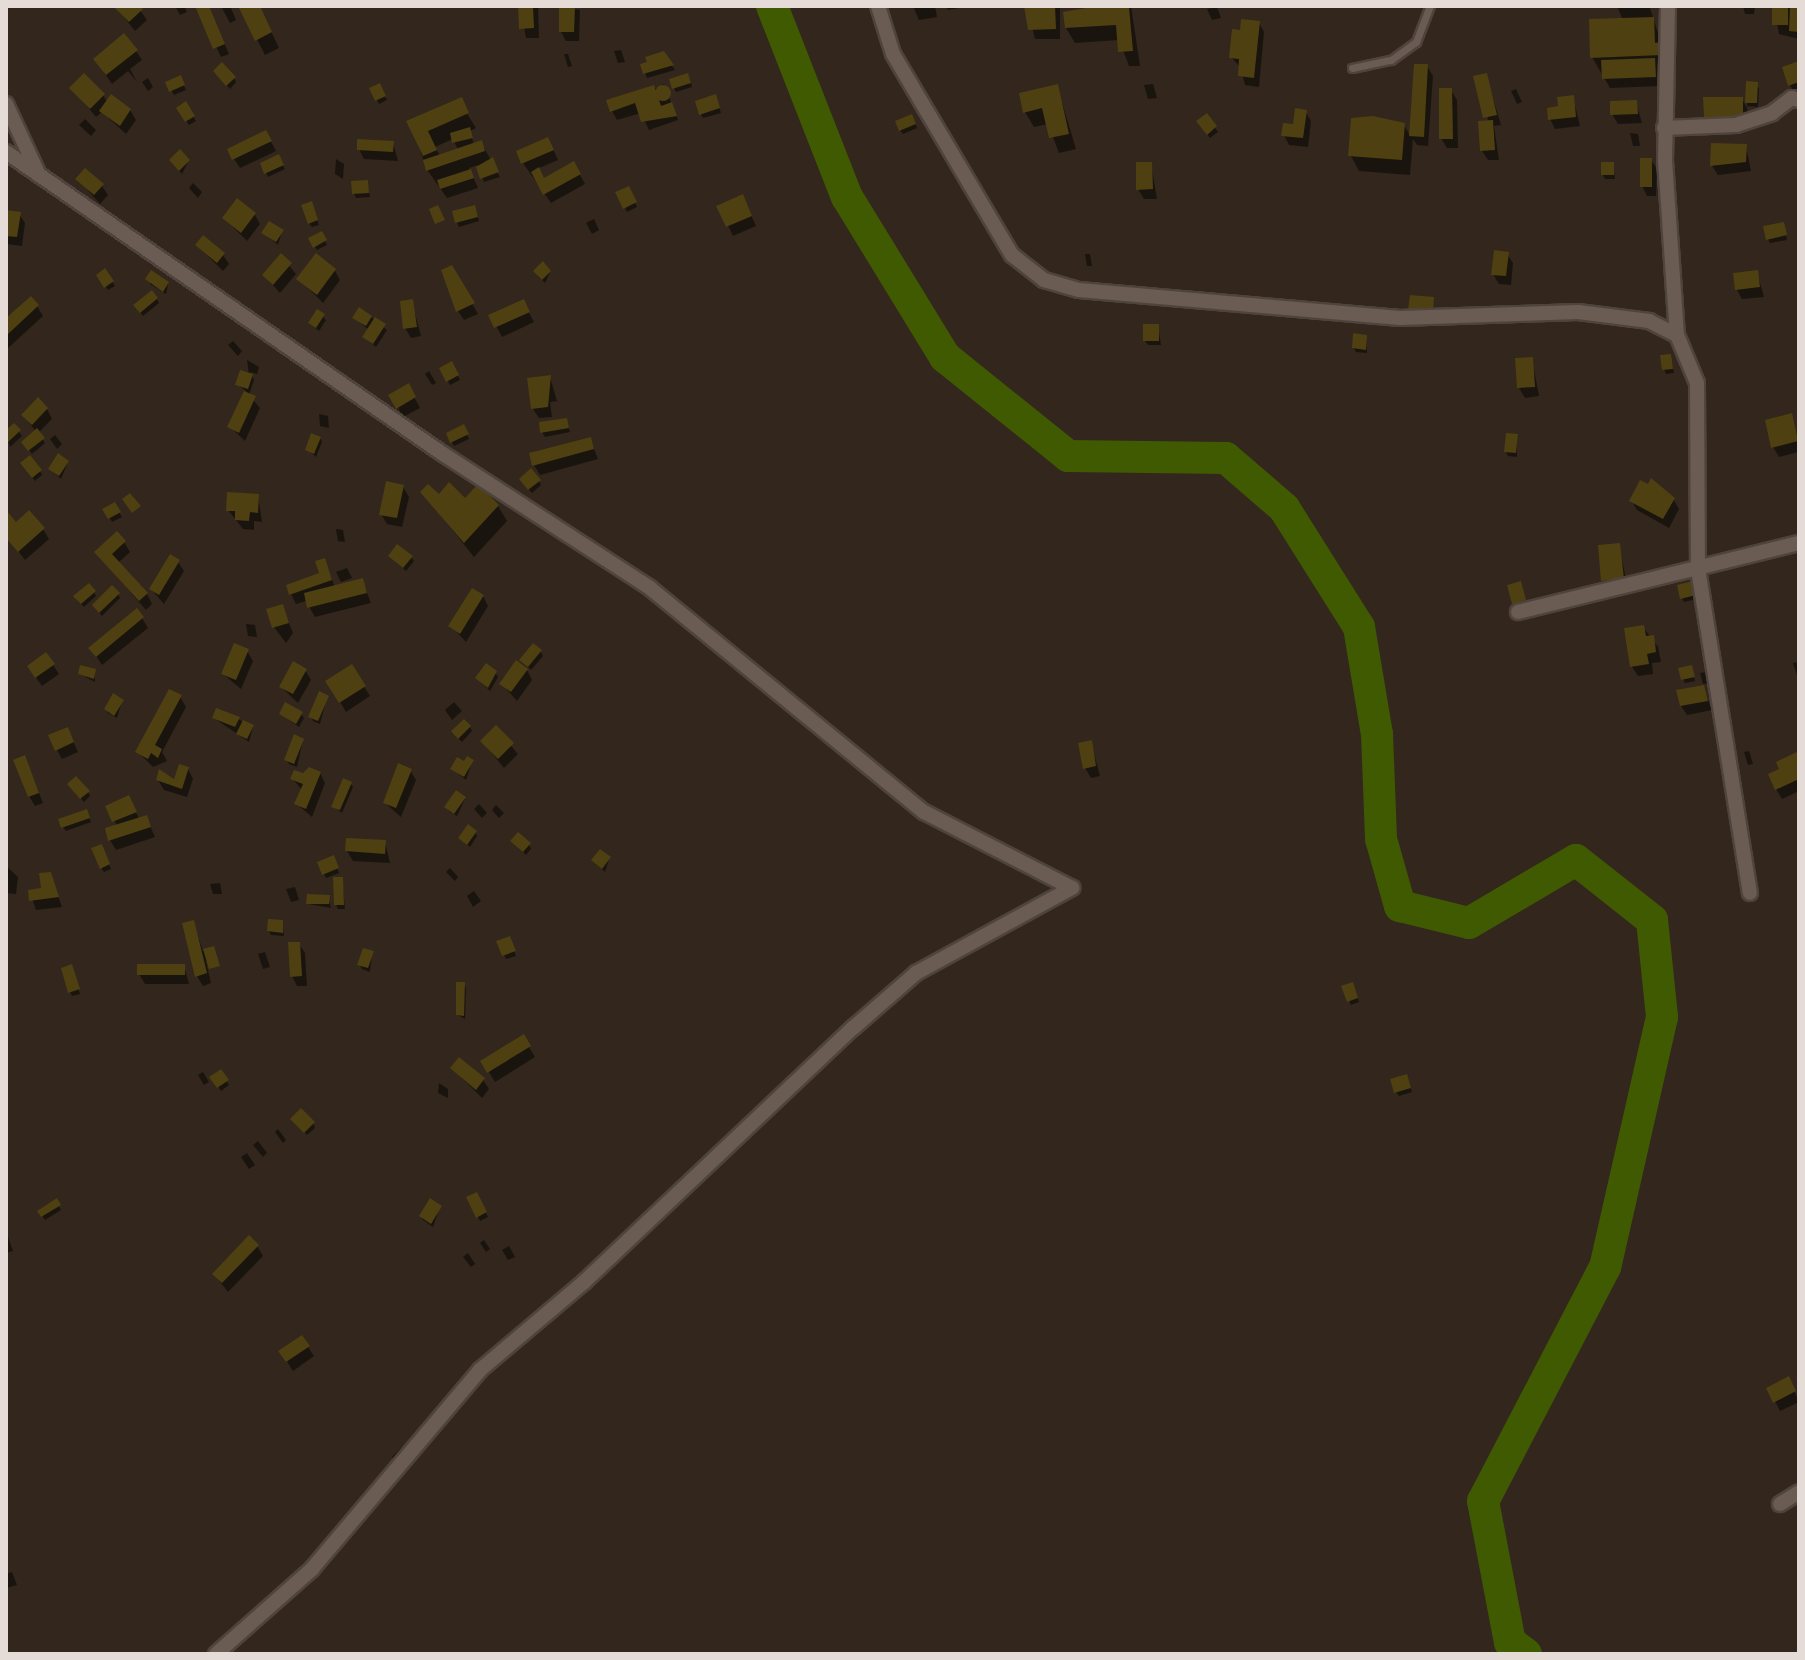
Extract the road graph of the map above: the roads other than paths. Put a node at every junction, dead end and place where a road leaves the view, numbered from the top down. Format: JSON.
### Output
{"nodes":[{"id":1,"x":878,"y":6,"type":"edge"},
{"id":2,"x":1430,"y":6,"type":"edge"},
{"id":3,"x":1668,"y":6,"type":"edge"},
{"id":4,"x":1352,"y":68,"type":"dead end"},
{"id":5,"x":1799,"y":100,"type":"edge"},
{"id":6,"x":6,"y":104,"type":"edge"},
{"id":7,"x":1664,"y":128,"type":"junction"},
{"id":8,"x":6,"y":152,"type":"edge"},
{"id":9,"x":40,"y":175,"type":"junction"},
{"id":10,"x":1677,"y":335,"type":"junction"},
{"id":11,"x":1799,"y":543,"type":"edge"},
{"id":12,"x":1698,"y":569,"type":"junction"},
{"id":13,"x":1518,"y":612,"type":"dead end"},
{"id":14,"x":1750,"y":893,"type":"dead end"},
{"id":15,"x":1799,"y":1492,"type":"edge"},
{"id":16,"x":1780,"y":1504,"type":"dead end"},
{"id":17,"x":216,"y":1654,"type":"edge"}],
"edges":[{"from":1,"to":10,"type":"street"},
{"from":2,"to":4,"type":"lane"},
{"from":3,"to":7,"type":"street"},
{"from":5,"to":7,"type":"street"},
{"from":6,"to":9,"type":"street"},
{"from":7,"to":10,"type":"street"},
{"from":8,"to":9,"type":"street"},
{"from":9,"to":17,"type":"street"},
{"from":10,"to":12,"type":"street"},
{"from":11,"to":12,"type":"street"},
{"from":12,"to":13,"type":"street"},
{"from":12,"to":14,"type":"street"},
{"from":15,"to":16,"type":"street"}]}
